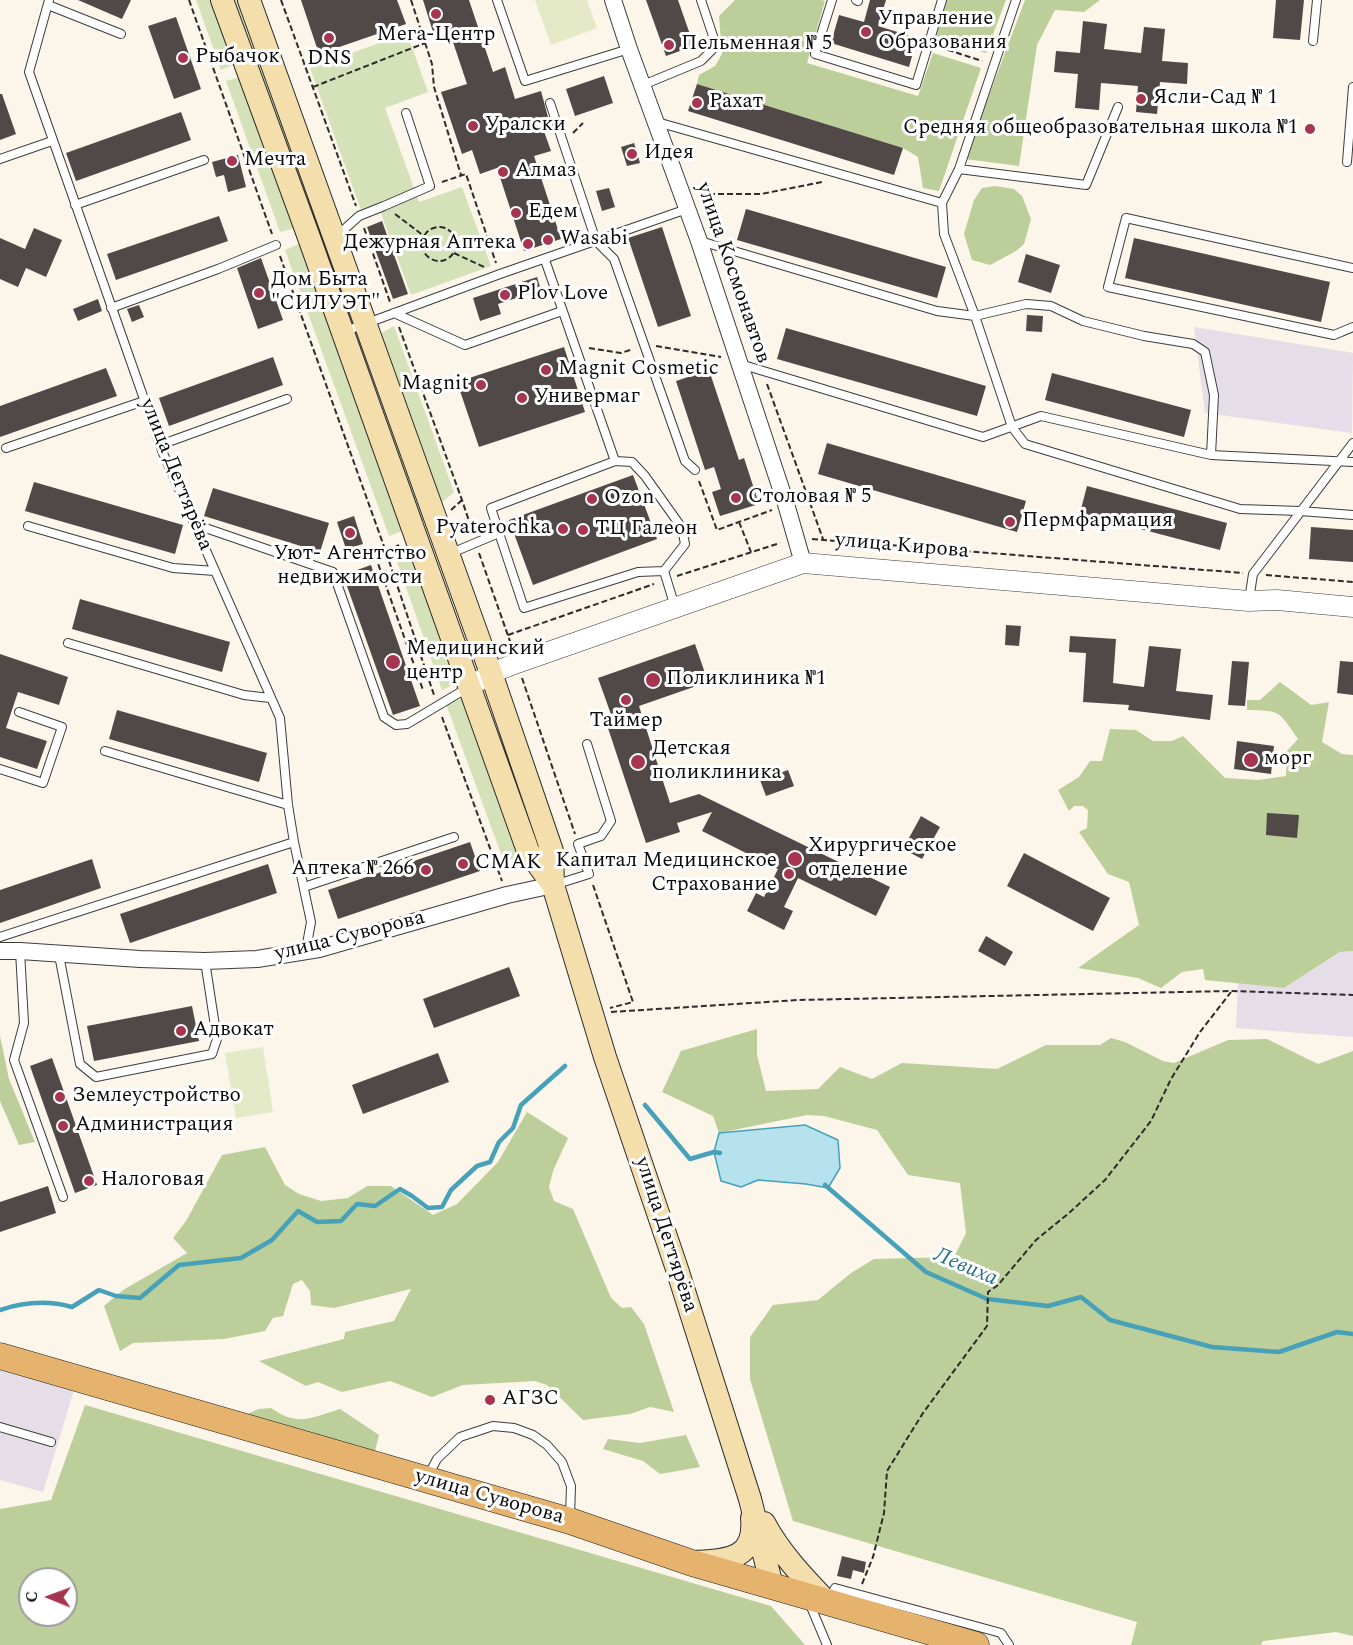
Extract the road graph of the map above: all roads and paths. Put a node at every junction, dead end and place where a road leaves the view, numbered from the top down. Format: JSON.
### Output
{"nodes":[{"id":1,"x":189,"y":0,"type":"edge"},
{"id":2,"x":222,"y":0,"type":"edge"},
{"id":3,"x":249,"y":0,"type":"edge"},
{"id":4,"x":281,"y":0,"type":"edge"},
{"id":5,"x":411,"y":0,"type":"edge"},
{"id":6,"x":497,"y":0,"type":"edge"},
{"id":7,"x":613,"y":0,"type":"edge"},
{"id":8,"x":701,"y":0,"type":"edge"},
{"id":9,"x":832,"y":0,"type":"edge"},
{"id":10,"x":942,"y":0,"type":"edge"},
{"id":11,"x":1016,"y":0,"type":"edge"},
{"id":12,"x":1317,"y":0,"type":"edge"},
{"id":13,"x":48,"y":3,"type":"edge"},
{"id":14,"x":121,"y":34,"type":"dead end"},
{"id":15,"x":1313,"y":41,"type":"dead end"},
{"id":16,"x":425,"y":43,"type":"junction"},
{"id":17,"x":928,"y":44,"type":"junction"},
{"id":18,"x":629,"y":49,"type":"junction"},
{"id":19,"x":993,"y":64,"type":"junction"},
{"id":20,"x":643,"y":85,"type":"junction"},
{"id":21,"x":313,"y":87,"type":"junction"},
{"id":22,"x":1353,"y":87,"type":"edge"},
{"id":23,"x":550,"y":103,"type":"dead end"},
{"id":24,"x":1118,"y":108,"type":"dead end"},
{"id":25,"x":406,"y":113,"type":"dead end"},
{"id":26,"x":656,"y":121,"type":"junction"},
{"id":27,"x":584,"y":123,"type":"dead end"},
{"id":28,"x":52,"y":141,"type":"junction"},
{"id":29,"x":564,"y":142,"type":"junction"},
{"id":30,"x":0,"y":159,"type":"edge"},
{"id":31,"x":204,"y":160,"type":"dead end"},
{"id":32,"x":1347,"y":162,"type":"dead end"},
{"id":33,"x":959,"y":169,"type":"junction"},
{"id":34,"x":461,"y":176,"type":"junction"},
{"id":35,"x":849,"y":176,"type":"junction"},
{"id":36,"x":436,"y":183,"type":"dead end"},
{"id":37,"x":942,"y":202,"type":"junction"},
{"id":38,"x":685,"y":203,"type":"junction"},
{"id":39,"x":75,"y":205,"type":"junction"},
{"id":40,"x":384,"y":206,"type":"junction"},
{"id":41,"x":359,"y":216,"type":"junction"},
{"id":42,"x":424,"y":236,"type":"junction"},
{"id":43,"x":334,"y":238,"type":"junction"},
{"id":44,"x":597,"y":241,"type":"junction"},
{"id":45,"x":699,"y":241,"type":"junction"},
{"id":46,"x":276,"y":245,"type":"junction"},
{"id":47,"x":454,"y":253,"type":"junction"},
{"id":48,"x":544,"y":260,"type":"junction"},
{"id":49,"x":1353,"y":268,"type":"edge"},
{"id":50,"x":500,"y":274,"type":"junction"},
{"id":51,"x":111,"y":308,"type":"junction"},
{"id":52,"x":562,"y":311,"type":"junction"},
{"id":53,"x":394,"y":314,"type":"junction"},
{"id":54,"x":975,"y":316,"type":"junction"},
{"id":55,"x":366,"y":324,"type":"junction"},
{"id":56,"x":1353,"y":327,"type":"edge"},
{"id":57,"x":342,"y":332,"type":"junction"},
{"id":58,"x":740,"y":364,"type":"junction"},
{"id":59,"x":287,"y":399,"type":"dead end"},
{"id":60,"x":144,"y":401,"type":"junction"},
{"id":61,"x":1012,"y":427,"type":"junction"},
{"id":62,"x":1353,"y":443,"type":"edge"},
{"id":63,"x":160,"y":445,"type":"junction"},
{"id":64,"x":6,"y":448,"type":"dead end"},
{"id":65,"x":1210,"y":455,"type":"junction"},
{"id":66,"x":615,"y":461,"type":"junction"},
{"id":67,"x":1339,"y":461,"type":"junction"},
{"id":68,"x":1353,"y":462,"type":"edge"},
{"id":69,"x":695,"y":470,"type":"dead end"},
{"id":70,"x":703,"y":490,"type":"dead end"},
{"id":71,"x":786,"y":504,"type":"junction"},
{"id":72,"x":1300,"y":511,"type":"junction"},
{"id":73,"x":1353,"y":515,"type":"edge"},
{"id":74,"x":740,"y":522,"type":"junction"},
{"id":75,"x":194,"y":524,"type":"junction"},
{"id":76,"x":28,"y":526,"type":"dead end"},
{"id":77,"x":499,"y":533,"type":"junction"},
{"id":78,"x":796,"y":538,"type":"junction"},
{"id":79,"x":475,"y":542,"type":"junction"},
{"id":80,"x":386,"y":552,"type":"junction"},
{"id":81,"x":751,"y":552,"type":"junction"},
{"id":82,"x":448,"y":554,"type":"junction"},
{"id":83,"x":803,"y":563,"type":"junction"},
{"id":84,"x":215,"y":571,"type":"junction"},
{"id":85,"x":1253,"y":574,"type":"junction"},
{"id":86,"x":665,"y":575,"type":"junction"},
{"id":87,"x":1353,"y":582,"type":"edge"},
{"id":88,"x":1249,"y":601,"type":"junction"},
{"id":89,"x":675,"y":607,"type":"junction"},
{"id":90,"x":1353,"y":607,"type":"edge"},
{"id":91,"x":508,"y":636,"type":"junction"},
{"id":92,"x":68,"y":643,"type":"dead end"},
{"id":93,"x":517,"y":663,"type":"junction"},
{"id":94,"x":491,"y":673,"type":"junction"},
{"id":95,"x":469,"y":686,"type":"junction"},
{"id":96,"x":423,"y":690,"type":"dead end"},
{"id":97,"x":270,"y":698,"type":"junction"},
{"id":98,"x":438,"y":706,"type":"junction"},
{"id":99,"x":19,"y":712,"type":"dead end"},
{"id":100,"x":587,"y":744,"type":"dead end"},
{"id":101,"x":105,"y":751,"type":"dead end"},
{"id":102,"x":0,"y":769,"type":"edge"},
{"id":103,"x":288,"y":805,"type":"junction"},
{"id":104,"x":454,"y":837,"type":"dead end"},
{"id":105,"x":577,"y":840,"type":"dead end"},
{"id":106,"x":294,"y":842,"type":"junction"},
{"id":107,"x":589,"y":874,"type":"junction"},
{"id":108,"x":553,"y":885,"type":"junction"},
{"id":109,"x":304,"y":887,"type":"junction"},
{"id":110,"x":507,"y":895,"type":"junction"},
{"id":111,"x":0,"y":937,"type":"edge"},
{"id":112,"x":0,"y":951,"type":"edge"},
{"id":113,"x":20,"y":951,"type":"junction"},
{"id":114,"x":301,"y":951,"type":"junction"},
{"id":115,"x":58,"y":954,"type":"junction"},
{"id":116,"x":205,"y":961,"type":"junction"},
{"id":117,"x":1231,"y":991,"type":"junction"},
{"id":118,"x":1353,"y":995,"type":"edge"},
{"id":119,"x":593,"y":1013,"type":"junction"},
{"id":120,"x":63,"y":1197,"type":"dead end"},
{"id":121,"x":0,"y":1356,"type":"edge"},
{"id":122,"x":0,"y":1427,"type":"edge"},
{"id":123,"x":51,"y":1442,"type":"dead end"},
{"id":124,"x":427,"y":1479,"type":"junction"},
{"id":125,"x":750,"y":1498,"type":"junction"},
{"id":126,"x":570,"y":1521,"type":"junction"},
{"id":127,"x":692,"y":1563,"type":"junction"},
{"id":128,"x":772,"y":1586,"type":"junction"},
{"id":129,"x":859,"y":1594,"type":"junction"},
{"id":130,"x":820,"y":1600,"type":"junction"},
{"id":131,"x":827,"y":1645,"type":"edge"},
{"id":132,"x":976,"y":1645,"type":"edge"},
{"id":133,"x":1009,"y":1645,"type":"edge"}],
"edges":[{"from":1,"to":46,"type":"path"},
{"from":2,"to":57,"type":"main road","name":"улица Дегтярёва"},
{"from":3,"to":43,"type":"main road","name":"улица Дегтярёва"},
{"from":4,"to":21,"type":"path"},
{"from":5,"to":16,"type":"path"},
{"from":6,"to":18,"type":"lane"},
{"from":7,"to":18,"type":"street","name":"улица Космонавтов"},
{"from":8,"to":20,"type":"lane"},
{"from":9,"to":17,"type":"lane"},
{"from":10,"to":17,"type":"lane"},
{"from":11,"to":19,"type":"lane"},
{"from":12,"to":15,"type":"lane"},
{"from":13,"to":14,"type":"lane"},
{"from":13,"to":28,"type":"lane","name":"улица Дегтярёва"},
{"from":16,"to":21,"type":"path"},
{"from":16,"to":34,"type":"path"},
{"from":17,"to":19,"type":"path"},
{"from":18,"to":20,"type":"street","name":"улица Космонавтов"},
{"from":19,"to":33,"type":"lane"},
{"from":20,"to":26,"type":"street","name":"улица Космонавтов"},
{"from":21,"to":41,"type":"path"},
{"from":22,"to":32,"type":"lane"},
{"from":23,"to":29,"type":"lane"},
{"from":24,"to":33,"type":"lane"},
{"from":25,"to":40,"type":"lane"},
{"from":26,"to":35,"type":"lane"},
{"from":26,"to":38,"type":"street","name":"улица Космонавтов"},
{"from":27,"to":29,"type":"path"},
{"from":28,"to":30,"type":"lane"},
{"from":28,"to":39,"type":"lane","name":"улица Дегтярёва"},
{"from":29,"to":44,"type":"lane"},
{"from":31,"to":39,"type":"lane"},
{"from":33,"to":37,"type":"lane"},
{"from":34,"to":36,"type":"path"},
{"from":34,"to":50,"type":"path"},
{"from":35,"to":37,"type":"lane"},
{"from":35,"to":38,"type":"path"},
{"from":37,"to":54,"type":"lane"},
{"from":38,"to":44,"type":"lane"},
{"from":38,"to":45,"type":"street","name":"улица Космонавтов"},
{"from":39,"to":51,"type":"lane","name":"улица Дегтярёва"},
{"from":40,"to":41,"type":"lane"},
{"from":40,"to":42,"type":"path"},
{"from":41,"to":43,"type":"lane"},
{"from":41,"to":53,"type":"path"},
{"from":42,"to":47,"type":"path"},
{"from":42,"to":47,"type":"path"},
{"from":43,"to":55,"type":"main road","name":"улица Дегтярёва"},
{"from":44,"to":48,"type":"lane"},
{"from":44,"to":69,"type":"lane"},
{"from":45,"to":54,"type":"lane"},
{"from":45,"to":58,"type":"street","name":"улица Космонавтов"},
{"from":46,"to":51,"type":"lane"},
{"from":46,"to":80,"type":"path"},
{"from":47,"to":50,"type":"path"},
{"from":48,"to":50,"type":"lane"},
{"from":48,"to":52,"type":"lane"},
{"from":49,"to":56,"type":"lane"},
{"from":50,"to":53,"type":"lane"},
{"from":51,"to":60,"type":"lane","name":"улица Дегтярёва"},
{"from":52,"to":53,"type":"lane"},
{"from":52,"to":66,"type":"lane"},
{"from":53,"to":55,"type":"lane"},
{"from":53,"to":79,"type":"path"},
{"from":54,"to":61,"type":"lane"},
{"from":54,"to":65,"type":"lane"},
{"from":55,"to":57,"type":"lane"},
{"from":55,"to":82,"type":"main road","name":"улица Дегтярёва"},
{"from":57,"to":95,"type":"main road","name":"улица Дегтярёва"},
{"from":58,"to":61,"type":"lane"},
{"from":58,"to":71,"type":"street","name":"улица Космонавтов"},
{"from":59,"to":63,"type":"lane"},
{"from":60,"to":63,"type":"lane","name":"улица Дегтярёва"},
{"from":60,"to":64,"type":"lane"},
{"from":61,"to":65,"type":"lane"},
{"from":61,"to":72,"type":"lane"},
{"from":62,"to":67,"type":"lane"},
{"from":63,"to":75,"type":"lane","name":"улица Дегтярёва"},
{"from":65,"to":67,"type":"lane"},
{"from":66,"to":77,"type":"lane"},
{"from":66,"to":86,"type":"lane"},
{"from":67,"to":68,"type":"lane"},
{"from":67,"to":72,"type":"lane"},
{"from":70,"to":74,"type":"path"},
{"from":71,"to":74,"type":"path"},
{"from":71,"to":78,"type":"street","name":"улица Космонавтов"},
{"from":72,"to":73,"type":"lane"},
{"from":72,"to":85,"type":"lane"},
{"from":74,"to":81,"type":"path"},
{"from":75,"to":84,"type":"lane","name":"улица Дегтярёва"},
{"from":75,"to":98,"type":"lane"},
{"from":76,"to":84,"type":"lane"},
{"from":77,"to":79,"type":"lane"},
{"from":77,"to":86,"type":"lane"},
{"from":78,"to":81,"type":"path"},
{"from":78,"to":83,"type":"street","name":"улица Космонавтов"},
{"from":78,"to":85,"type":"path"},
{"from":79,"to":82,"type":"lane"},
{"from":79,"to":91,"type":"path"},
{"from":80,"to":96,"type":"path"},
{"from":80,"to":98,"type":"path"},
{"from":81,"to":86,"type":"path"},
{"from":82,"to":94,"type":"main road","name":"улица Дегтярёва"},
{"from":83,"to":88,"type":"street","name":"улица Кирова"},
{"from":83,"to":89,"type":"street","name":"улица Кирова"},
{"from":84,"to":97,"type":"lane","name":"улица Дегтярёва"},
{"from":85,"to":87,"type":"path"},
{"from":85,"to":88,"type":"lane"},
{"from":86,"to":89,"type":"lane"},
{"from":86,"to":91,"type":"path"},
{"from":88,"to":90,"type":"street","name":"улица Кирова"},
{"from":89,"to":93,"type":"street","name":"улица Кирова"},
{"from":91,"to":93,"type":"path"},
{"from":92,"to":97,"type":"lane"},
{"from":93,"to":94,"type":"street","name":"улица Кирова"},
{"from":93,"to":105,"type":"path"},
{"from":94,"to":95,"type":"street","name":"улица Кирова"},
{"from":94,"to":108,"type":"main road","name":"улица Дегтярёва"},
{"from":95,"to":98,"type":"lane"},
{"from":95,"to":108,"type":"main road","name":"улица Дегтярёва"},
{"from":97,"to":103,"type":"lane","name":"улица Дегтярёва"},
{"from":98,"to":110,"type":"path"},
{"from":99,"to":102,"type":"lane"},
{"from":100,"to":107,"type":"lane"},
{"from":101,"to":103,"type":"lane"},
{"from":103,"to":106,"type":"lane","name":"улица Дегтярёва"},
{"from":104,"to":109,"type":"lane"},
{"from":106,"to":109,"type":"lane","name":"улица Дегтярёва"},
{"from":106,"to":111,"type":"lane"},
{"from":107,"to":108,"type":"lane"},
{"from":107,"to":119,"type":"path"},
{"from":108,"to":110,"type":"street","name":"улица Суворова"},
{"from":108,"to":119,"type":"main road","name":"улица Дегтярёва"},
{"from":109,"to":114,"type":"lane","name":"улица Дегтярёва"},
{"from":110,"to":114,"type":"street","name":"улица Суворова"},
{"from":112,"to":113,"type":"street","name":"улица Суворова"},
{"from":113,"to":115,"type":"street","name":"улица Суворова"},
{"from":113,"to":120,"type":"lane"},
{"from":114,"to":116,"type":"street","name":"улица Суворова"},
{"from":115,"to":116,"type":"street","name":"улица Суворова"},
{"from":115,"to":116,"type":"lane"},
{"from":117,"to":118,"type":"path"},
{"from":117,"to":119,"type":"path"},
{"from":117,"to":129,"type":"path"},
{"from":119,"to":125,"type":"main road","name":"улица Дегтярёва"},
{"from":121,"to":124,"type":"main road","name":"улица Суворова"},
{"from":122,"to":123,"type":"lane"},
{"from":124,"to":126,"type":"main road","name":"улица Суворова"},
{"from":124,"to":126,"type":"lane"},
{"from":125,"to":127,"type":"main road"},
{"from":125,"to":128,"type":"main road","name":"улица Дегтярёва"},
{"from":125,"to":130,"type":"main road"},
{"from":126,"to":127,"type":"main road","name":"улица Суворова"},
{"from":127,"to":128,"type":"main road","name":"улица Суворова"},
{"from":128,"to":130,"type":"main road","name":"улица Суворова"},
{"from":129,"to":130,"type":"lane"},
{"from":129,"to":133,"type":"lane"},
{"from":130,"to":131,"type":"lane"},
{"from":130,"to":132,"type":"main road","name":"улица Суворова"}]}
